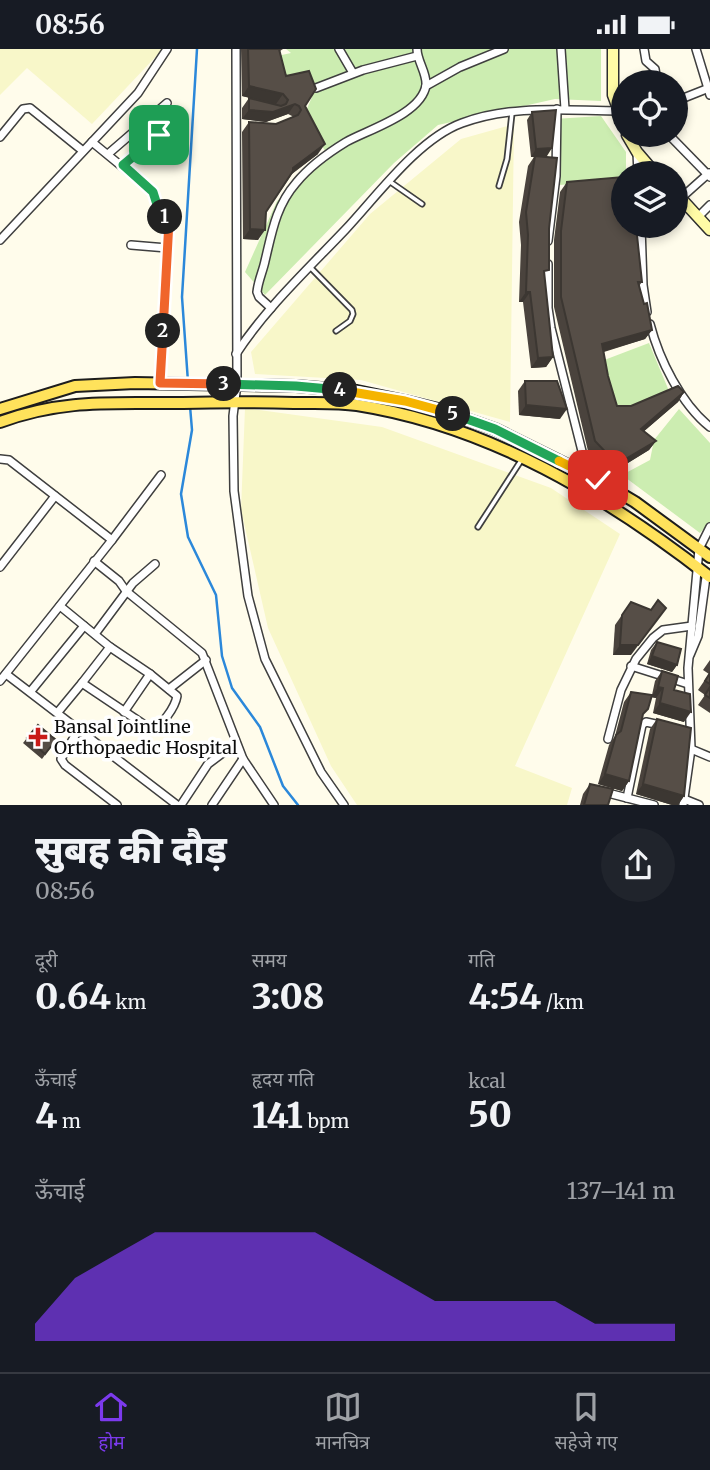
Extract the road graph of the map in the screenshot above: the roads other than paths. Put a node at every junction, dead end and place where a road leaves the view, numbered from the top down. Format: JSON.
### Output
{"nodes":[{"id":1,"x":167,"y":49,"type":"edge"},
{"id":2,"x":236,"y":49,"type":"edge"},
{"id":3,"x":339,"y":49,"type":"edge"},
{"id":4,"x":504,"y":49,"type":"edge"},
{"id":5,"x":561,"y":49,"type":"edge"},
{"id":6,"x":613,"y":49,"type":"edge"},
{"id":7,"x":644,"y":49,"type":"edge"},
{"id":8,"x":696,"y":49,"type":"edge"},
{"id":9,"x":417,"y":53,"type":"edge"},
{"id":10,"x":613,"y":70,"type":"edge"},
{"id":11,"x":655,"y":70,"type":"edge"},
{"id":12,"x":353,"y":73,"type":"junction"},
{"id":13,"x":426,"y":86,"type":"junction"},
{"id":14,"x":316,"y":88,"type":"edge"},
{"id":15,"x":709,"y":91,"type":"edge"},
{"id":16,"x":688,"y":97,"type":"edge"},
{"id":17,"x":236,"y":101,"type":"junction"},
{"id":18,"x":249,"y":102,"type":"edge"},
{"id":19,"x":167,"y":103,"type":"dead end"},
{"id":20,"x":561,"y":109,"type":"junction"},
{"id":21,"x":611,"y":111,"type":"edge"},
{"id":22,"x":513,"y":112,"type":"junction"},
{"id":23,"x":180,"y":122,"type":"dead end"},
{"id":24,"x":236,"y":125,"type":"junction"},
{"id":25,"x":246,"y":126,"type":"edge"},
{"id":26,"x":0,"y":137,"type":"edge"},
{"id":27,"x":92,"y":142,"type":"junction"},
{"id":28,"x":634,"y":147,"type":"edge"},
{"id":29,"x":681,"y":147,"type":"edge"},
{"id":30,"x":83,"y":151,"type":"junction"},
{"id":31,"x":637,"y":152,"type":"junction"},
{"id":32,"x":108,"y":154,"type":"junction"},
{"id":33,"x":637,"y":161,"type":"edge"},
{"id":34,"x":645,"y":161,"type":"edge"},
{"id":35,"x":123,"y":165,"type":"junction"},
{"id":36,"x":709,"y":174,"type":"edge"},
{"id":37,"x":389,"y":181,"type":"junction"},
{"id":38,"x":499,"y":186,"type":"dead end"},
{"id":39,"x":688,"y":189,"type":"edge"},
{"id":40,"x":422,"y":204,"type":"dead end"},
{"id":41,"x":710,"y":205,"type":"edge"},
{"id":42,"x":688,"y":206,"type":"edge"},
{"id":43,"x":698,"y":217,"type":"junction"},
{"id":44,"x":710,"y":230,"type":"edge"},
{"id":45,"x":642,"y":238,"type":"edge"},
{"id":46,"x":0,"y":240,"type":"edge"},
{"id":47,"x":131,"y":245,"type":"dead end"},
{"id":48,"x":167,"y":248,"type":"junction"},
{"id":49,"x":548,"y":250,"type":"edge"},
{"id":50,"x":548,"y":260,"type":"edge"},
{"id":51,"x":310,"y":267,"type":"junction"},
{"id":52,"x":271,"y":307,"type":"junction"},
{"id":53,"x":336,"y":331,"type":"dead end"},
{"id":54,"x":236,"y":354,"type":"junction"},
{"id":55,"x":160,"y":383,"type":"junction"},
{"id":56,"x":231,"y":384,"type":"junction"},
{"id":57,"x":229,"y":402,"type":"junction"},
{"id":58,"x":0,"y":409,"type":"edge"},
{"id":59,"x":0,"y":422,"type":"edge"},
{"id":60,"x":710,"y":427,"type":"edge"},
{"id":61,"x":523,"y":457,"type":"junction"},
{"id":62,"x":0,"y":459,"type":"edge"},
{"id":63,"x":161,"y":475,"type":"dead end"},
{"id":64,"x":588,"y":475,"type":"junction"},
{"id":65,"x":55,"y":496,"type":"junction"},
{"id":66,"x":478,"y":527,"type":"dead end"},
{"id":67,"x":710,"y":527,"type":"edge"},
{"id":68,"x":112,"y":540,"type":"junction"},
{"id":69,"x":699,"y":549,"type":"junction"},
{"id":70,"x":710,"y":557,"type":"edge"},
{"id":71,"x":94,"y":561,"type":"junction"},
{"id":72,"x":155,"y":563,"type":"dead end"},
{"id":73,"x":0,"y":567,"type":"edge"},
{"id":74,"x":698,"y":568,"type":"junction"},
{"id":75,"x":708,"y":577,"type":"edge"},
{"id":76,"x":126,"y":591,"type":"junction"},
{"id":77,"x":60,"y":606,"type":"junction"},
{"id":78,"x":83,"y":626,"type":"junction"},
{"id":79,"x":692,"y":626,"type":"junction"},
{"id":80,"x":94,"y":634,"type":"junction"},
{"id":81,"x":110,"y":646,"type":"junction"},
{"id":82,"x":690,"y":656,"type":"junction"},
{"id":83,"x":206,"y":660,"type":"junction"},
{"id":84,"x":632,"y":666,"type":"junction"},
{"id":85,"x":6,"y":674,"type":"junction"},
{"id":86,"x":150,"y":674,"type":"junction"},
{"id":87,"x":0,"y":681,"type":"edge"},
{"id":88,"x":82,"y":683,"type":"junction"},
{"id":89,"x":688,"y":684,"type":"junction"},
{"id":90,"x":169,"y":689,"type":"junction"},
{"id":91,"x":31,"y":691,"type":"junction"},
{"id":92,"x":58,"y":712,"type":"junction"},
{"id":93,"x":124,"y":712,"type":"junction"},
{"id":94,"x":663,"y":725,"type":"edge"},
{"id":95,"x":677,"y":728,"type":"edge"},
{"id":96,"x":79,"y":729,"type":"junction"},
{"id":97,"x":690,"y":731,"type":"junction"},
{"id":98,"x":608,"y":739,"type":"dead end"},
{"id":99,"x":236,"y":743,"type":"junction"},
{"id":100,"x":691,"y":749,"type":"junction"},
{"id":101,"x":710,"y":757,"type":"edge"},
{"id":102,"x":243,"y":758,"type":"junction"},
{"id":103,"x":591,"y":789,"type":"edge"},
{"id":104,"x":615,"y":795,"type":"junction"},
{"id":105,"x":626,"y":798,"type":"junction"},
{"id":106,"x":683,"y":802,"type":"edge"},
{"id":107,"x":117,"y":805,"type":"edge"},
{"id":108,"x":179,"y":805,"type":"edge"},
{"id":109,"x":212,"y":805,"type":"edge"},
{"id":110,"x":274,"y":805,"type":"edge"},
{"id":111,"x":344,"y":805,"type":"edge"},
{"id":112,"x":613,"y":805,"type":"edge"},
{"id":113,"x":654,"y":805,"type":"edge"},
{"id":114,"x":699,"y":805,"type":"edge"}],
"edges":[{"from":1,"to":27,"type":"street"},
{"from":2,"to":17,"type":"street"},
{"from":3,"to":12,"type":"street"},
{"from":4,"to":13,"type":"street"},
{"from":5,"to":20,"type":"street"},
{"from":6,"to":10,"type":"street"},
{"from":7,"to":11,"type":"street"},
{"from":8,"to":15,"type":"street"},
{"from":9,"to":12,"type":"street"},
{"from":9,"to":13,"type":"street"},
{"from":12,"to":14,"type":"street"},
{"from":13,"to":52,"type":"street"},
{"from":15,"to":16,"type":"street"},
{"from":17,"to":18,"type":"street"},
{"from":17,"to":24,"type":"street"},
{"from":19,"to":32,"type":"street"},
{"from":20,"to":21,"type":"street"},
{"from":20,"to":22,"type":"street"},
{"from":20,"to":49,"type":"street"},
{"from":22,"to":37,"type":"street"},
{"from":22,"to":38,"type":"lane"},
{"from":23,"to":35,"type":"street"},
{"from":24,"to":25,"type":"street"},
{"from":24,"to":54,"type":"street"},
{"from":26,"to":30,"type":"street"},
{"from":27,"to":30,"type":"street"},
{"from":27,"to":32,"type":"street"},
{"from":28,"to":31,"type":"street"},
{"from":29,"to":36,"type":"street"},
{"from":30,"to":46,"type":"street"},
{"from":31,"to":33,"type":"street"},
{"from":31,"to":34,"type":"street"},
{"from":32,"to":35,"type":"street"},
{"from":35,"to":48,"type":"street"},
{"from":36,"to":39,"type":"street"},
{"from":37,"to":40,"type":"lane"},
{"from":37,"to":51,"type":"street"},
{"from":41,"to":43,"type":"street"},
{"from":42,"to":43,"type":"street"},
{"from":43,"to":44,"type":"street"},
{"from":45,"to":60,"type":"street"},
{"from":47,"to":48,"type":"street"},
{"from":48,"to":55,"type":"street"},
{"from":50,"to":64,"type":"street"},
{"from":51,"to":52,"type":"street"},
{"from":51,"to":53,"type":"lane"},
{"from":52,"to":54,"type":"street"},
{"from":54,"to":56,"type":"street"},
{"from":55,"to":56,"type":"main road"},
{"from":55,"to":58,"type":"main road"},
{"from":56,"to":57,"type":"street"},
{"from":56,"to":64,"type":"main road"},
{"from":57,"to":59,"type":"main road"},
{"from":57,"to":61,"type":"main road"},
{"from":57,"to":111,"type":"street"},
{"from":61,"to":66,"type":"lane"},
{"from":61,"to":74,"type":"main road"},
{"from":62,"to":65,"type":"street"},
{"from":63,"to":68,"type":"street"},
{"from":64,"to":69,"type":"main road"},
{"from":65,"to":68,"type":"street"},
{"from":65,"to":73,"type":"street"},
{"from":67,"to":69,"type":"street"},
{"from":68,"to":71,"type":"street"},
{"from":69,"to":70,"type":"main road"},
{"from":69,"to":74,"type":"street"},
{"from":71,"to":76,"type":"street"},
{"from":71,"to":77,"type":"street"},
{"from":72,"to":76,"type":"street"},
{"from":74,"to":75,"type":"main road"},
{"from":74,"to":79,"type":"street"},
{"from":75,"to":82,"type":"street"},
{"from":76,"to":80,"type":"street"},
{"from":76,"to":83,"type":"street"},
{"from":77,"to":78,"type":"street"},
{"from":77,"to":85,"type":"street"},
{"from":78,"to":80,"type":"street"},
{"from":78,"to":91,"type":"street"},
{"from":79,"to":82,"type":"street"},
{"from":79,"to":84,"type":"street"},
{"from":80,"to":81,"type":"street"},
{"from":81,"to":86,"type":"street"},
{"from":81,"to":88,"type":"street"},
{"from":82,"to":89,"type":"street"},
{"from":83,"to":90,"type":"street"},
{"from":83,"to":99,"type":"street"},
{"from":84,"to":89,"type":"street"},
{"from":84,"to":98,"type":"street"},
{"from":85,"to":87,"type":"street"},
{"from":85,"to":91,"type":"street"},
{"from":86,"to":90,"type":"street"},
{"from":86,"to":93,"type":"street"},
{"from":88,"to":92,"type":"street"},
{"from":88,"to":93,"type":"street"},
{"from":89,"to":97,"type":"street"},
{"from":90,"to":93,"type":"street"},
{"from":91,"to":92,"type":"street"},
{"from":92,"to":96,"type":"street"},
{"from":94,"to":105,"type":"street"},
{"from":95,"to":97,"type":"street"},
{"from":96,"to":107,"type":"street"},
{"from":96,"to":108,"type":"street"},
{"from":97,"to":100,"type":"street"},
{"from":99,"to":102,"type":"street"},
{"from":99,"to":108,"type":"street"},
{"from":100,"to":101,"type":"street"},
{"from":100,"to":106,"type":"street"},
{"from":102,"to":109,"type":"street"},
{"from":102,"to":110,"type":"street"},
{"from":103,"to":104,"type":"street"},
{"from":104,"to":105,"type":"street"},
{"from":104,"to":112,"type":"street"},
{"from":105,"to":113,"type":"street"},
{"from":106,"to":114,"type":"street"}]}
